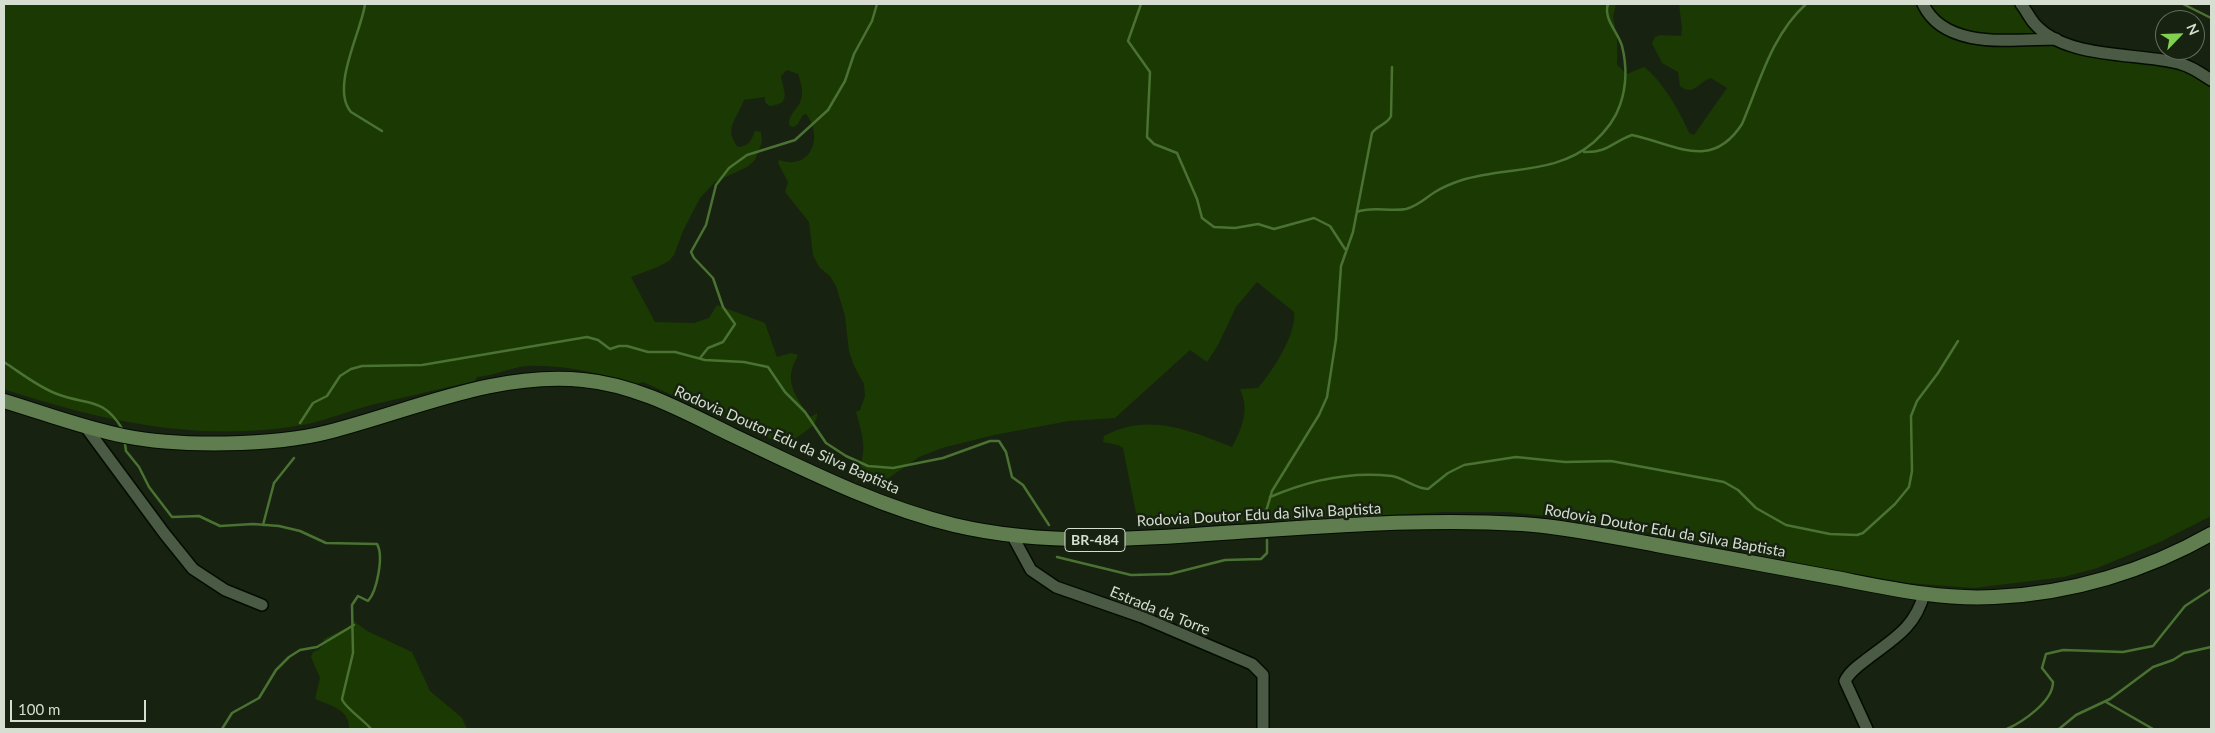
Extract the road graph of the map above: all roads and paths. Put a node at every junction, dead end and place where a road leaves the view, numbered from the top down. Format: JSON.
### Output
{"nodes":[{"id":1,"x":1923,"y":4,"type":"edge"},
{"id":2,"x":2022,"y":4,"type":"edge"},
{"id":3,"x":2056,"y":39,"type":"junction"},
{"id":4,"x":2211,"y":80,"type":"edge"},
{"id":5,"x":4,"y":401,"type":"edge"},
{"id":6,"x":85,"y":426,"type":"junction"},
{"id":7,"x":2211,"y":534,"type":"edge"},
{"id":8,"x":1012,"y":535,"type":"junction"},
{"id":9,"x":1924,"y":594,"type":"junction"},
{"id":10,"x":262,"y":605,"type":"dead end"},
{"id":11,"x":1263,"y":729,"type":"edge"},
{"id":12,"x":1867,"y":729,"type":"edge"}],
"edges":[{"from":1,"to":3,"type":"street"},
{"from":2,"to":3,"type":"street"},
{"from":3,"to":4,"type":"street"},
{"from":5,"to":6,"type":"main road","name":"Rodovia Doutor Edu da Silva Baptista","number":"BR-484"},
{"from":6,"to":8,"type":"main road","name":"Rodovia Doutor Edu da Silva Baptista","number":"BR-484"},
{"from":6,"to":10,"type":"street"},
{"from":7,"to":9,"type":"main road","name":"Rodovia Doutor Edu da Silva Baptista","number":"BR-484"},
{"from":8,"to":9,"type":"main road","name":"Rodovia Doutor Edu da Silva Baptista","number":"BR-484"},
{"from":8,"to":11,"type":"street","name":"Estrada da Torre"},
{"from":9,"to":12,"type":"street"}]}
